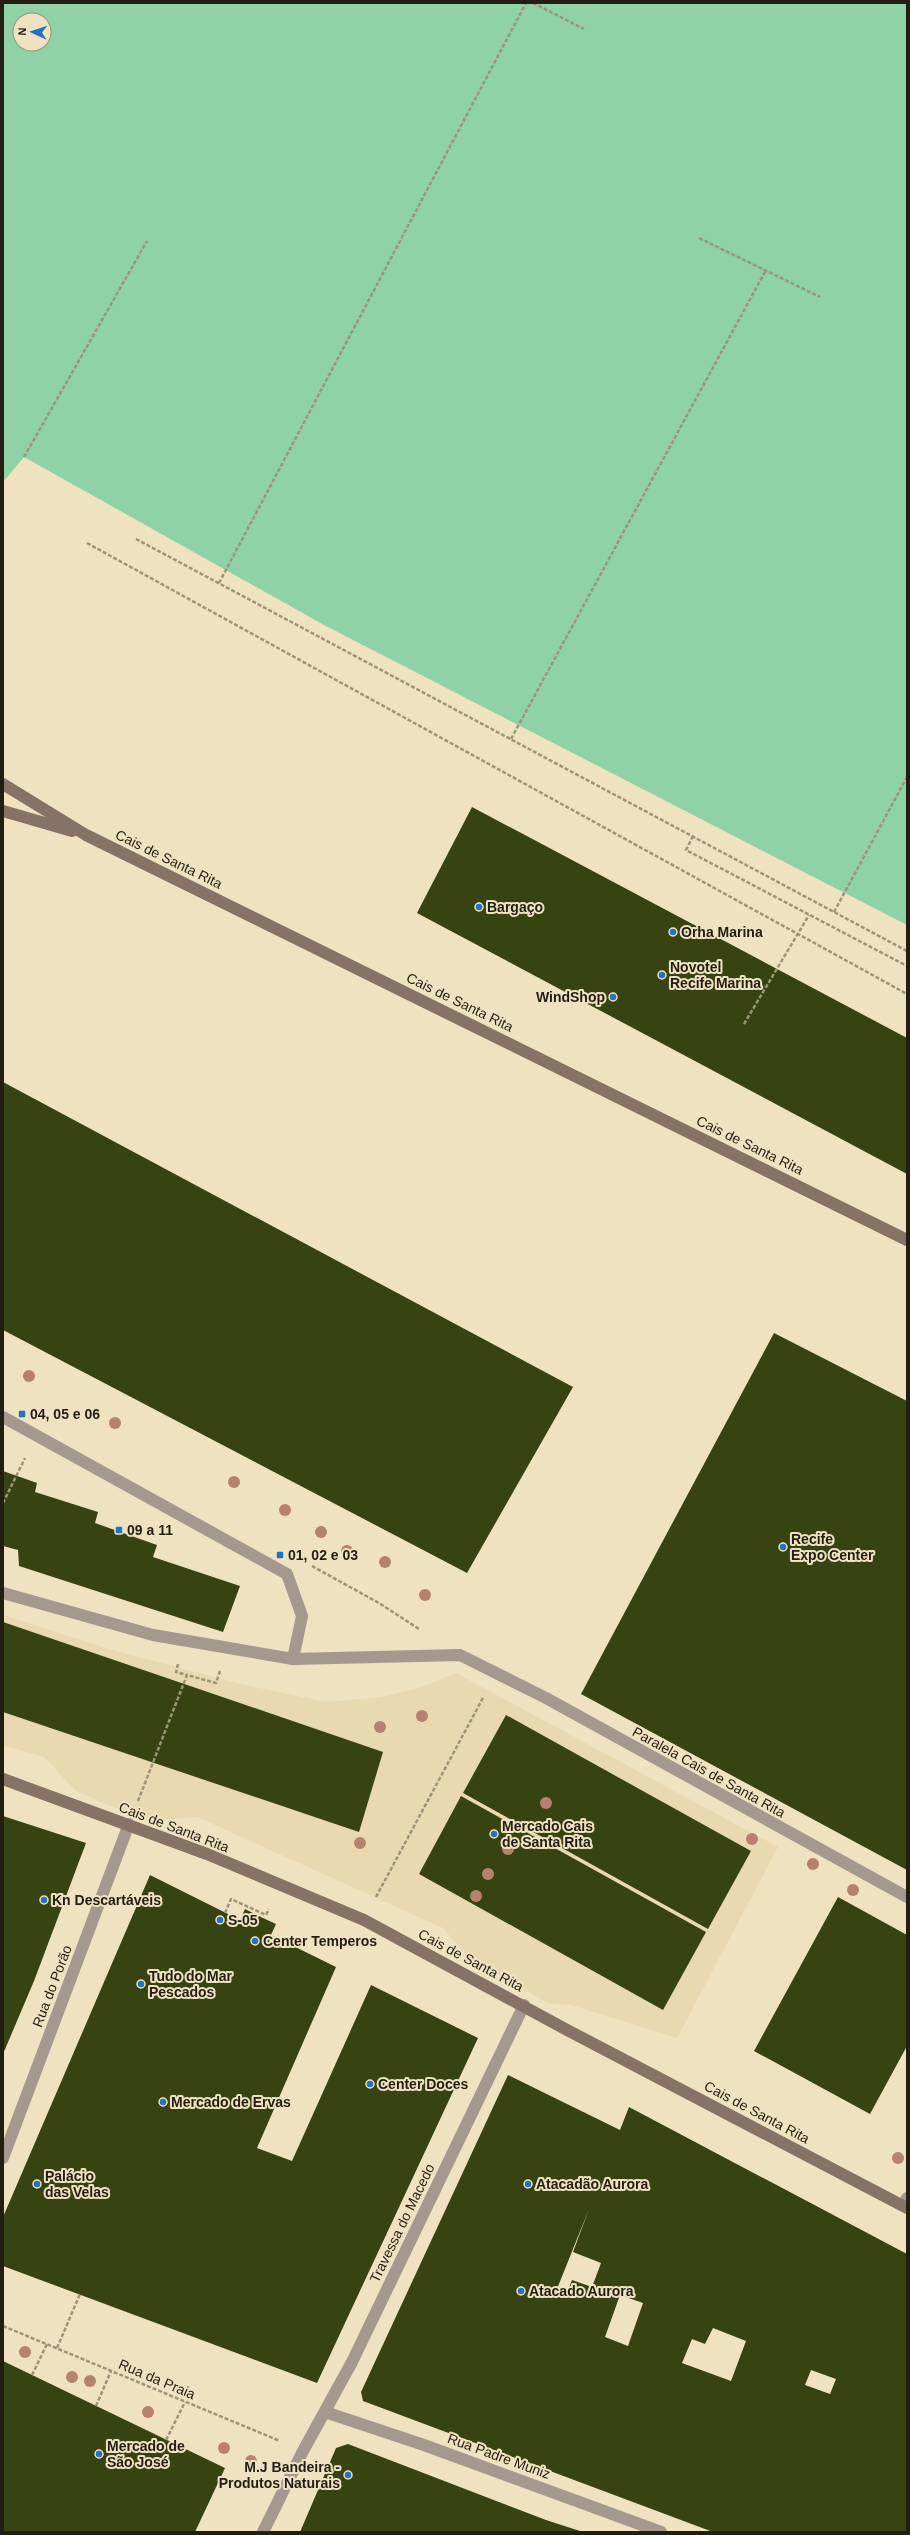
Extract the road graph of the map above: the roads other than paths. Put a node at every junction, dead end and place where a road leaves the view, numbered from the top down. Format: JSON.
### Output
{"nodes":[{"id":1,"x":3,"y":784,"type":"edge"},
{"id":2,"x":3,"y":811,"type":"edge"},
{"id":3,"x":86,"y":835,"type":"junction"},
{"id":4,"x":907,"y":1240,"type":"edge"},
{"id":5,"x":3,"y":1417,"type":"edge"},
{"id":6,"x":3,"y":1593,"type":"edge"},
{"id":7,"x":292,"y":1659,"type":"junction"},
{"id":8,"x":3,"y":1779,"type":"edge"},
{"id":9,"x":129,"y":1824,"type":"junction"},
{"id":10,"x":907,"y":1897,"type":"edge"},
{"id":11,"x":524,"y":2005,"type":"junction"},
{"id":12,"x":3,"y":2158,"type":"edge"},
{"id":13,"x":906,"y":2204,"type":"edge"},
{"id":14,"x":325,"y":2412,"type":"junction"},
{"id":15,"x":263,"y":2532,"type":"edge"},
{"id":16,"x":661,"y":2532,"type":"edge"}],
"edges":[{"from":1,"to":3,"type":"main road","name":"Cais de Santa Rita"},
{"from":2,"to":3,"type":"main road"},
{"from":3,"to":4,"type":"main road","name":"Cais de Santa Rita"},
{"from":5,"to":7,"type":"street"},
{"from":6,"to":7,"type":"street","name":"Paralela Cais de Santa Rita"},
{"from":7,"to":10,"type":"street","name":"Paralela Cais de Santa Rita"},
{"from":8,"to":9,"type":"main road","name":"Cais de Santa Rita"},
{"from":9,"to":11,"type":"main road","name":"Cais de Santa Rita"},
{"from":9,"to":12,"type":"street","name":"Rua do Porão"},
{"from":11,"to":13,"type":"main road","name":"Cais de Santa Rita"},
{"from":11,"to":14,"type":"street","name":"Travessa do Macedo"},
{"from":14,"to":15,"type":"street","name":"Travessa do Macedo"},
{"from":14,"to":16,"type":"street","name":"Rua Padre Muniz"}]}
